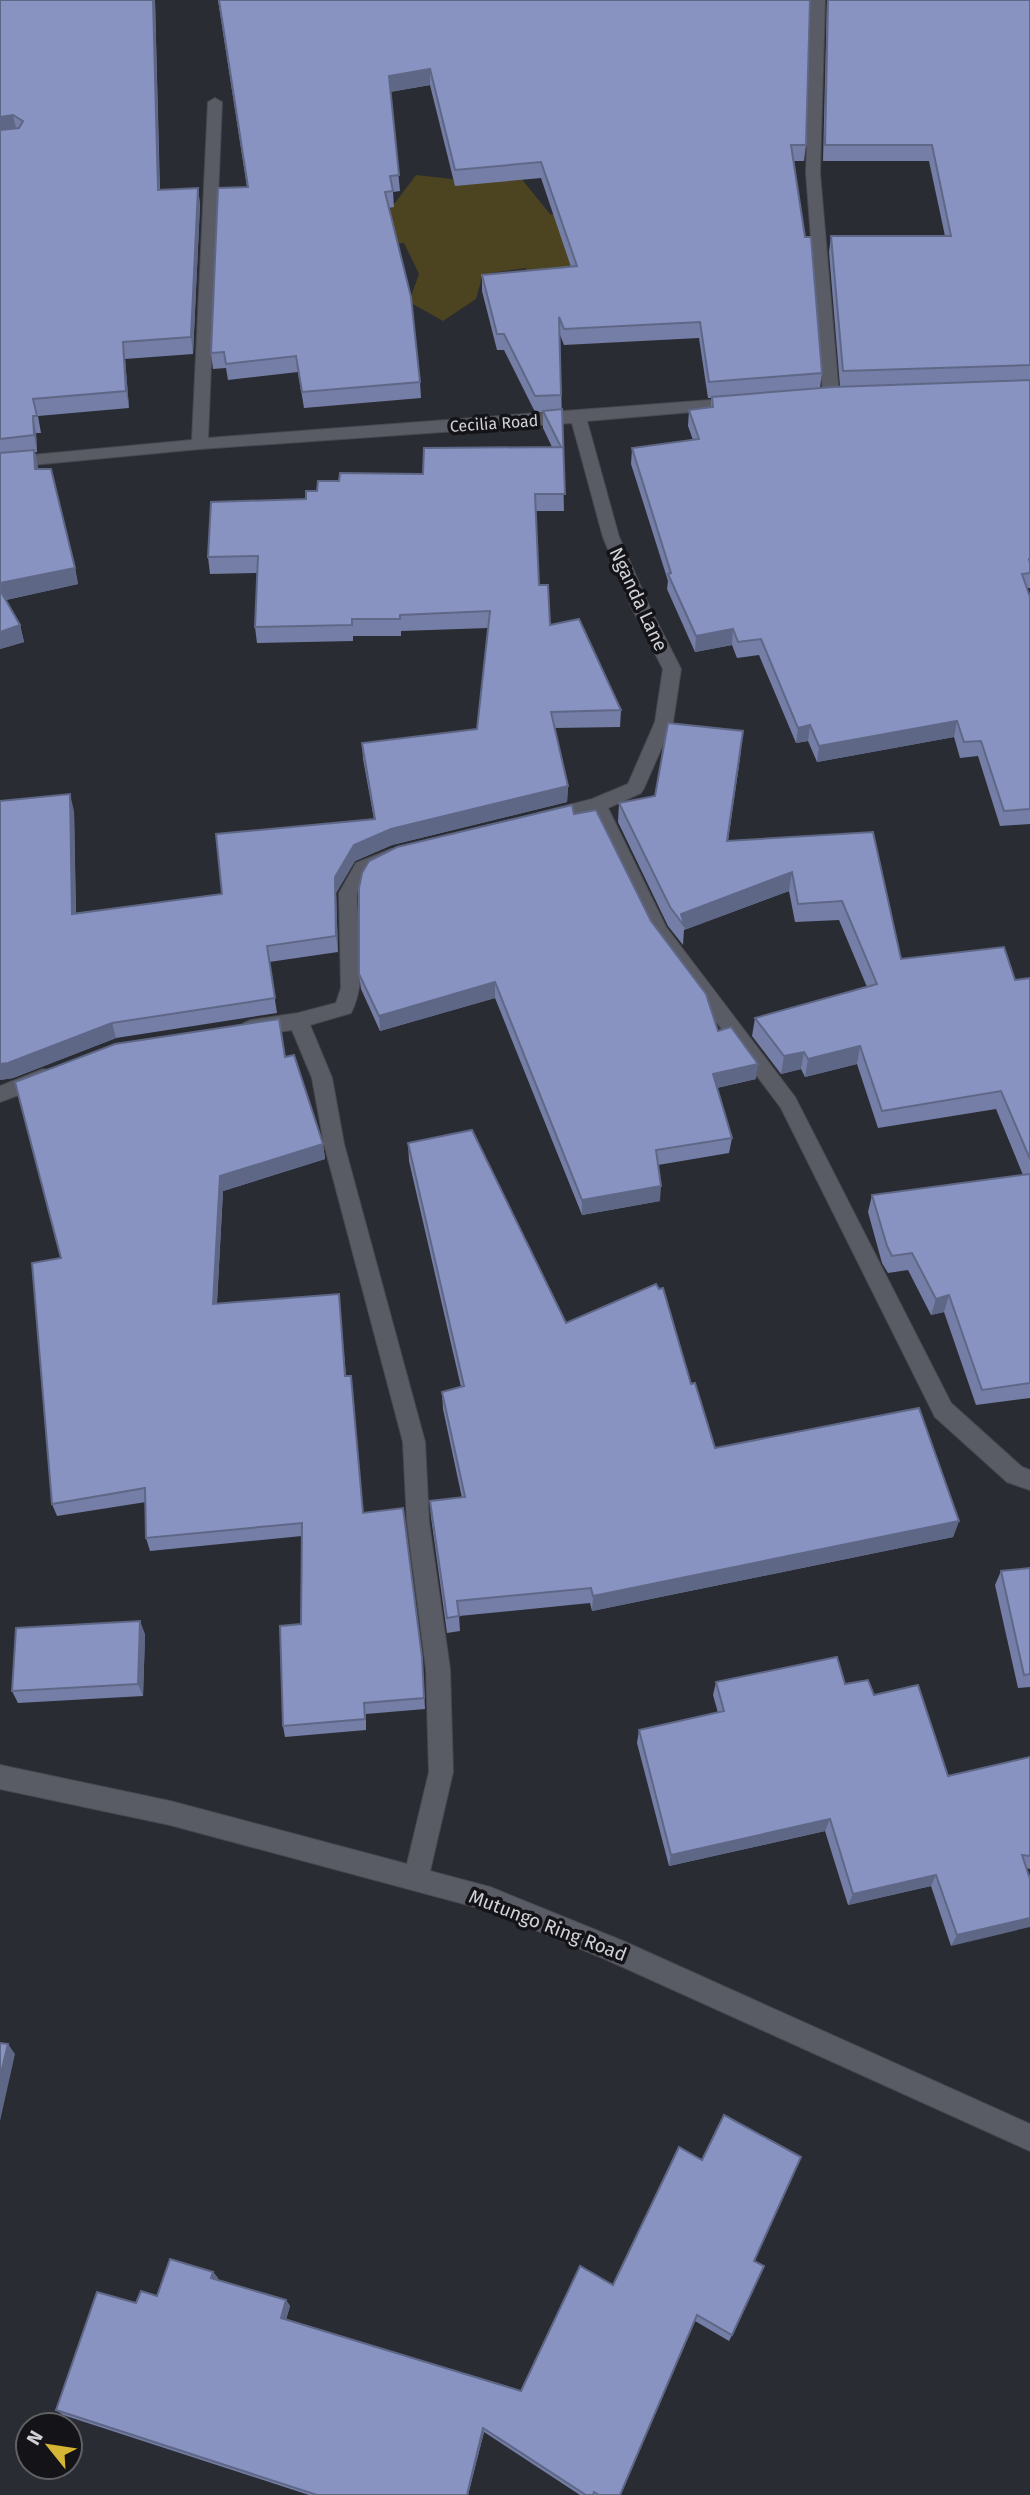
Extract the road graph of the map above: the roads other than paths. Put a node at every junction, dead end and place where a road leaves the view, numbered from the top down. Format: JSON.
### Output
{"nodes":[{"id":1,"x":818,"y":0,"type":"edge"},
{"id":2,"x":215,"y":102,"type":"dead end"},
{"id":3,"x":831,"y":396,"type":"edge"},
{"id":4,"x":748,"y":402,"type":"edge"},
{"id":5,"x":578,"y":417,"type":"junction"},
{"id":6,"x":200,"y":444,"type":"junction"},
{"id":7,"x":0,"y":463,"type":"edge"},
{"id":8,"x":597,"y":805,"type":"junction"},
{"id":9,"x":521,"y":824,"type":"edge"},
{"id":10,"x":405,"y":852,"type":"edge"},
{"id":11,"x":299,"y":1021,"type":"junction"},
{"id":12,"x":233,"y":1031,"type":"edge"},
{"id":13,"x":65,"y":1069,"type":"edge"},
{"id":14,"x":0,"y":1094,"type":"edge"},
{"id":15,"x":1030,"y":1480,"type":"edge"},
{"id":16,"x":0,"y":1777,"type":"edge"},
{"id":17,"x":416,"y":1879,"type":"junction"},
{"id":18,"x":1030,"y":2138,"type":"edge"}],
"edges":[{"from":1,"to":3,"type":"street"},
{"from":2,"to":6,"type":"street"},
{"from":4,"to":5,"type":"street","name":"Cecilia Road"},
{"from":5,"to":6,"type":"street","name":"Cecilia Road"},
{"from":5,"to":8,"type":"street","name":"Nganda Lane"},
{"from":6,"to":7,"type":"street","name":"Cecilia Road"},
{"from":8,"to":9,"type":"street","name":"Nganda Lane"},
{"from":8,"to":15,"type":"street"},
{"from":10,"to":11,"type":"street"},
{"from":11,"to":12,"type":"street"},
{"from":11,"to":17,"type":"street"},
{"from":13,"to":14,"type":"street"},
{"from":16,"to":17,"type":"street","name":"Mutungo Ring Road"},
{"from":17,"to":18,"type":"street","name":"Mutungo Ring Road"}]}
